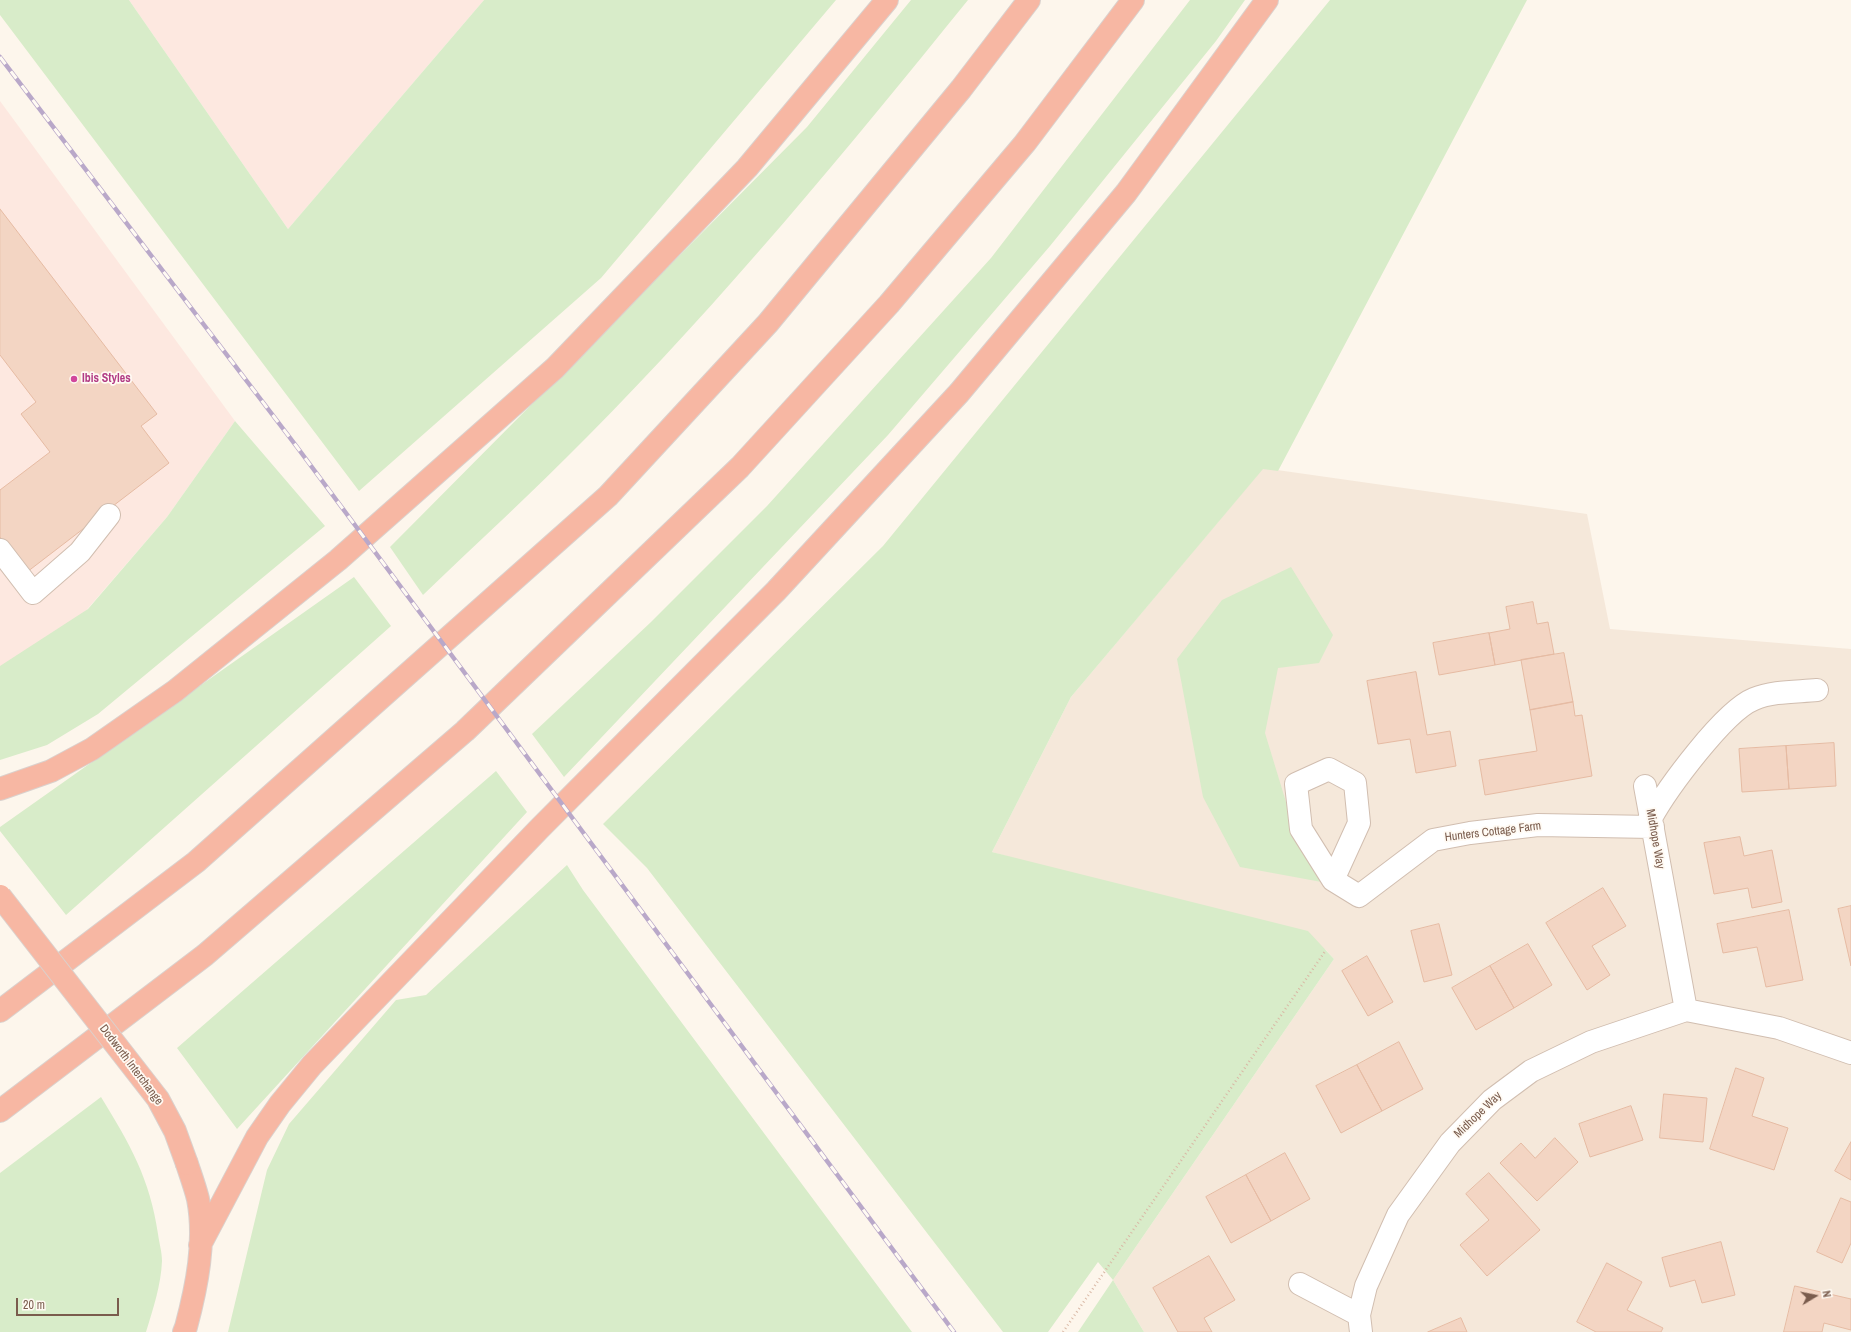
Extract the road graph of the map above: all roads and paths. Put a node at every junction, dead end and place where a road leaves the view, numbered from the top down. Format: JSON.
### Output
{"nodes":[{"id":1,"x":887,"y":0,"type":"edge"},
{"id":2,"x":1029,"y":0,"type":"edge"},
{"id":3,"x":1133,"y":0,"type":"edge"},
{"id":4,"x":1267,"y":0,"type":"edge"},
{"id":5,"x":109,"y":515,"type":"dead end"},
{"id":6,"x":0,"y":550,"type":"edge"},
{"id":7,"x":1817,"y":690,"type":"dead end"},
{"id":8,"x":1645,"y":786,"type":"dead end"},
{"id":9,"x":0,"y":789,"type":"edge"},
{"id":10,"x":1652,"y":823,"type":"junction"},
{"id":11,"x":1333,"y":880,"type":"dead end"},
{"id":12,"x":0,"y":896,"type":"edge"},
{"id":13,"x":1326,"y":950,"type":"dead end"},
{"id":14,"x":1686,"y":1010,"type":"junction"},
{"id":15,"x":0,"y":1011,"type":"edge"},
{"id":16,"x":1851,"y":1053,"type":"edge"},
{"id":17,"x":0,"y":1111,"type":"edge"},
{"id":18,"x":200,"y":1245,"type":"junction"},
{"id":19,"x":1300,"y":1284,"type":"dead end"},
{"id":20,"x":1360,"y":1323,"type":"edge"},
{"id":21,"x":185,"y":1330,"type":"edge"},
{"id":22,"x":1063,"y":1332,"type":"edge"}],
"edges":[{"from":1,"to":9,"type":"highway"},
{"from":2,"to":15,"type":"highway"},
{"from":3,"to":17,"type":"highway"},
{"from":4,"to":18,"type":"highway"},
{"from":5,"to":6,"type":"street"},
{"from":7,"to":10,"type":"street"},
{"from":8,"to":10,"type":"street","name":"Midhope Way"},
{"from":10,"to":11,"type":"street","name":"Hunters Cottage Farm"},
{"from":10,"to":14,"type":"street","name":"Midhope Way"},
{"from":12,"to":18,"type":"highway","name":"Dodworth Interchange","bridge":true},
{"from":13,"to":22,"type":"path"},
{"from":14,"to":16,"type":"street","name":"Midhope Way"},
{"from":14,"to":20,"type":"street","name":"Midhope Way"},
{"from":18,"to":21,"type":"highway","name":"Dodworth Interchange"},
{"from":19,"to":20,"type":"street","name":"Midhope Way"}]}
